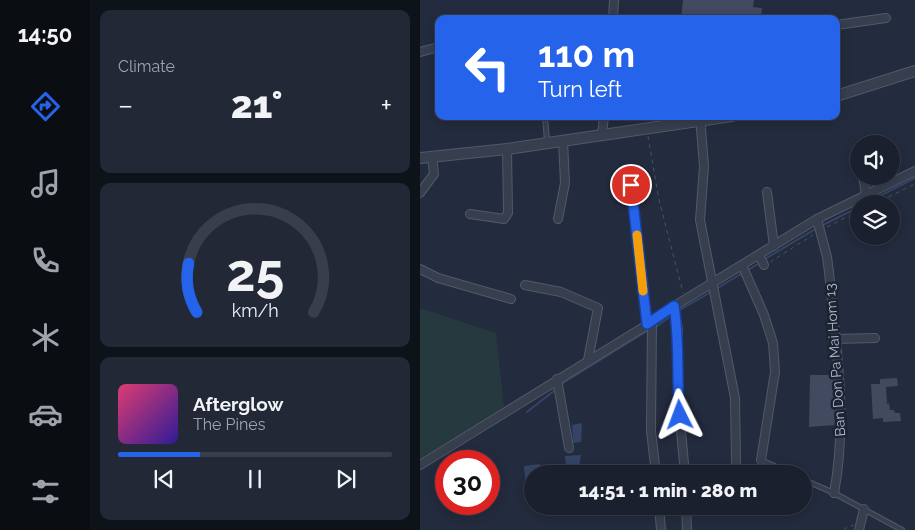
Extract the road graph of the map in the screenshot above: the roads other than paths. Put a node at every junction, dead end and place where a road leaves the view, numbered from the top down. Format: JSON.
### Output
{"nodes":[{"id":1,"x":614,"y":0,"type":"edge"},
{"id":2,"x":613,"y":15,"type":"edge"},
{"id":3,"x":886,"y":18,"type":"dead end"},
{"id":4,"x":840,"y":24,"type":"edge"},
{"id":5,"x":435,"y":48,"type":"edge"},
{"id":6,"x":420,"y":52,"type":"edge"},
{"id":7,"x":915,"y":71,"type":"edge"},
{"id":8,"x":840,"y":95,"type":"edge"},
{"id":9,"x":545,"y":120,"type":"edge"},
{"id":10,"x":604,"y":120,"type":"edge"},
{"id":11,"x":689,"y":120,"type":"edge"},
{"id":12,"x":700,"y":120,"type":"edge"},
{"id":13,"x":602,"y":135,"type":"junction"},
{"id":14,"x":563,"y":141,"type":"junction"},
{"id":15,"x":547,"y":143,"type":"junction"},
{"id":16,"x":507,"y":149,"type":"junction"},
{"id":17,"x":432,"y":156,"type":"junction"},
{"id":18,"x":420,"y":158,"type":"edge"},
{"id":19,"x":915,"y":171,"type":"edge"},
{"id":20,"x":631,"y":185,"type":"dead end"},
{"id":21,"x":864,"y":185,"type":"edge"},
{"id":22,"x":767,"y":192,"type":"dead end"},
{"id":23,"x":420,"y":193,"type":"edge"},
{"id":24,"x":866,"y":195,"type":"joint"},
{"id":25,"x":850,"y":205,"type":"edge"},
{"id":26,"x":470,"y":214,"type":"dead end"},
{"id":27,"x":558,"y":219,"type":"dead end"},
{"id":28,"x":819,"y":225,"type":"junction"},
{"id":29,"x":774,"y":246,"type":"junction"},
{"id":30,"x":420,"y":269,"type":"edge"},
{"id":31,"x":744,"y":269,"type":"junction"},
{"id":32,"x":712,"y":283,"type":"junction"},
{"id":33,"x":525,"y":285,"type":"dead end"},
{"id":34,"x":511,"y":299,"type":"dead end"},
{"id":35,"x":675,"y":312,"type":"junction"},
{"id":36,"x":650,"y":322,"type":"junction"},
{"id":37,"x":875,"y":338,"type":"dead end"},
{"id":38,"x":835,"y":339,"type":"junction"},
{"id":39,"x":588,"y":360,"type":"junction"},
{"id":40,"x":557,"y":379,"type":"junction"},
{"id":41,"x":569,"y":448,"type":"dead end"},
{"id":42,"x":761,"y":460,"type":"joint"},
{"id":43,"x":736,"y":462,"type":"dead end"},
{"id":44,"x":420,"y":465,"type":"edge"},
{"id":45,"x":655,"y":465,"type":"edge"},
{"id":46,"x":684,"y":465,"type":"edge"},
{"id":47,"x":772,"y":465,"type":"edge"},
{"id":48,"x":812,"y":483,"type":"edge"},
{"id":49,"x":834,"y":493,"type":"junction"},
{"id":50,"x":864,"y":509,"type":"junction"},
{"id":51,"x":660,"y":515,"type":"edge"},
{"id":52,"x":686,"y":515,"type":"edge"},
{"id":53,"x":859,"y":527,"type":"edge"},
{"id":54,"x":661,"y":530,"type":"edge"},
{"id":55,"x":687,"y":530,"type":"edge"},
{"id":56,"x":902,"y":530,"type":"edge"}],
"edges":[{"from":1,"to":2,"type":"street"},
{"from":3,"to":4,"type":"street"},
{"from":5,"to":6,"type":"street"},
{"from":7,"to":8,"type":"street"},
{"from":9,"to":15,"type":"lane"},
{"from":10,"to":13,"type":"street"},
{"from":11,"to":13,"type":"street"},
{"from":12,"to":32,"type":"street"},
{"from":13,"to":14,"type":"street"},
{"from":14,"to":15,"type":"street"},
{"from":14,"to":27,"type":"street"},
{"from":15,"to":16,"type":"street"},
{"from":16,"to":17,"type":"street"},
{"from":16,"to":26,"type":"street"},
{"from":17,"to":18,"type":"street"},
{"from":17,"to":23,"type":"street"},
{"from":19,"to":24,"type":"street"},
{"from":20,"to":36,"type":"street"},
{"from":21,"to":24,"type":"street"},
{"from":22,"to":29,"type":"street"},
{"from":25,"to":28,"type":"street"},
{"from":28,"to":29,"type":"street"},
{"from":28,"to":38,"type":"street","name":"Ban Don Pa Mai Hom 13"},
{"from":29,"to":31,"type":"street"},
{"from":30,"to":34,"type":"street"},
{"from":31,"to":32,"type":"street"},
{"from":31,"to":42,"type":"street"},
{"from":32,"to":35,"type":"street"},
{"from":32,"to":43,"type":"street"},
{"from":33,"to":39,"type":"street"},
{"from":35,"to":36,"type":"street"},
{"from":35,"to":46,"type":"street"},
{"from":36,"to":39,"type":"street"},
{"from":36,"to":45,"type":"street"},
{"from":37,"to":38,"type":"street"},
{"from":38,"to":49,"type":"street","name":"Ban Don Pa Mai Hom 13"},
{"from":39,"to":40,"type":"street"},
{"from":40,"to":41,"type":"street"},
{"from":40,"to":44,"type":"street"},
{"from":42,"to":47,"type":"lane"},
{"from":48,"to":49,"type":"lane"},
{"from":49,"to":50,"type":"lane"},
{"from":50,"to":53,"type":"street"},
{"from":50,"to":56,"type":"lane"},
{"from":51,"to":54,"type":"street"},
{"from":52,"to":55,"type":"street"}]}
